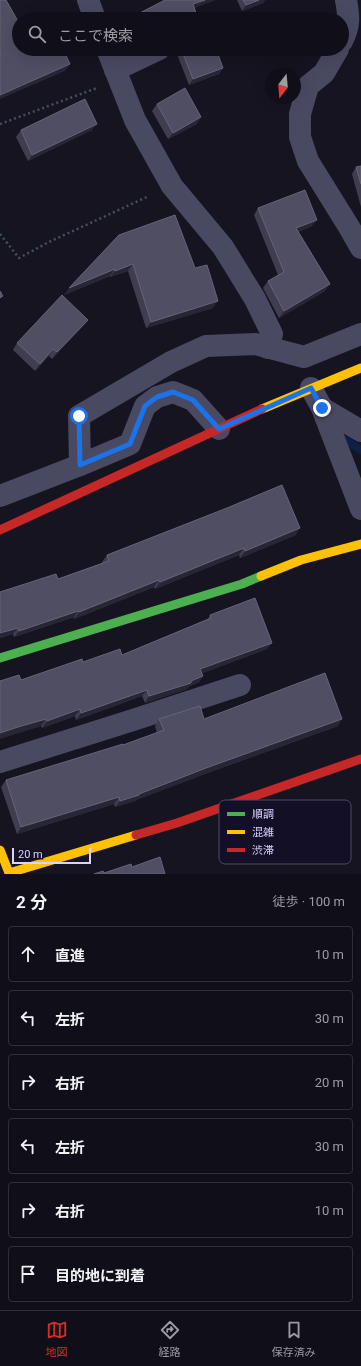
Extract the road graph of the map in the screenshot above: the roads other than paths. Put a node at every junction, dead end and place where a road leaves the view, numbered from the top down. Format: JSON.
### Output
{"nodes":[{"id":1,"x":88,"y":0,"type":"edge"},
{"id":2,"x":346,"y":0,"type":"edge"},
{"id":3,"x":92,"y":12,"type":"edge"},
{"id":4,"x":348,"y":12,"type":"edge"},
{"id":5,"x":110,"y":56,"type":"edge"},
{"id":6,"x":148,"y":56,"type":"edge"},
{"id":7,"x":334,"y":56,"type":"edge"},
{"id":8,"x":117,"y":75,"type":"junction"},
{"id":9,"x":361,"y":248,"type":"edge"},
{"id":10,"x":361,"y":334,"type":"edge"},
{"id":11,"x":268,"y":348,"type":"junction"},
{"id":12,"x":361,"y":368,"type":"edge"},
{"id":13,"x":311,"y":388,"type":"junction"},
{"id":14,"x":322,"y":408,"type":"junction"},
{"id":15,"x":219,"y":429,"type":"junction"},
{"id":16,"x":361,"y":431,"type":"edge"},
{"id":17,"x":80,"y":465,"type":"junction"},
{"id":18,"x":0,"y":496,"type":"edge"},
{"id":19,"x":361,"y":509,"type":"edge"},
{"id":20,"x":0,"y":530,"type":"edge"},
{"id":21,"x":361,"y":544,"type":"edge"},
{"id":22,"x":0,"y":658,"type":"edge"},
{"id":23,"x":240,"y":685,"type":"dead end"},
{"id":24,"x":361,"y":759,"type":"edge"},
{"id":25,"x":0,"y":762,"type":"edge"},
{"id":26,"x":243,"y":800,"type":"edge"},
{"id":27,"x":219,"y":808,"type":"edge"},
{"id":28,"x":0,"y":850,"type":"edge"},
{"id":29,"x":9,"y":874,"type":"edge"},
{"id":30,"x":9,"y":874,"type":"edge"}],
"edges":[{"from":1,"to":3,"type":"street"},
{"from":2,"to":4,"type":"street"},
{"from":5,"to":8,"type":"street"},
{"from":6,"to":8,"type":"street"},
{"from":7,"to":9,"type":"street"},
{"from":8,"to":11,"type":"street"},
{"from":10,"to":11,"type":"street"},
{"from":11,"to":17,"type":"street"},
{"from":12,"to":13,"type":"street"},
{"from":13,"to":14,"type":"street"},
{"from":13,"to":15,"type":"street"},
{"from":14,"to":16,"type":"street"},
{"from":14,"to":19,"type":"street"},
{"from":15,"to":17,"type":"street"},
{"from":15,"to":20,"type":"street"},
{"from":17,"to":18,"type":"street"},
{"from":21,"to":22,"type":"street"},
{"from":23,"to":25,"type":"street"},
{"from":24,"to":26,"type":"street"},
{"from":27,"to":29,"type":"street"},
{"from":28,"to":30,"type":"street"}]}
